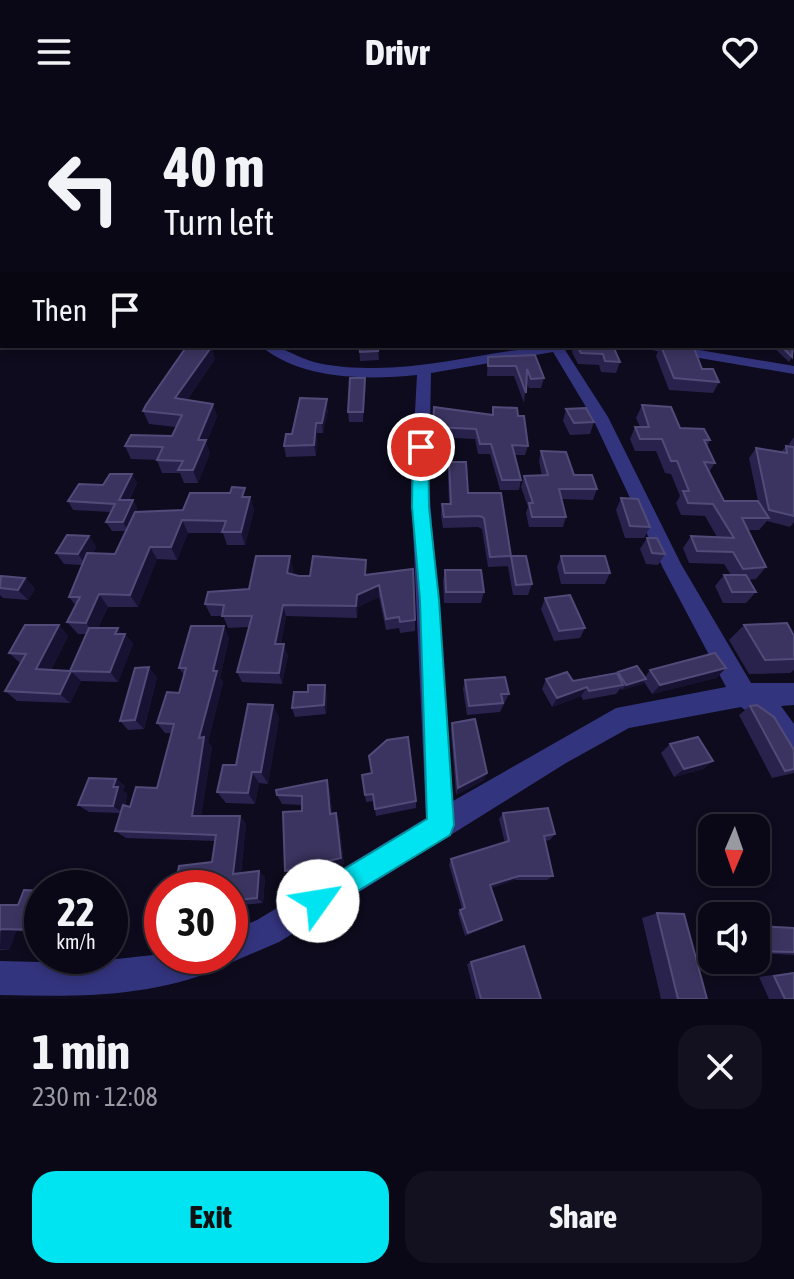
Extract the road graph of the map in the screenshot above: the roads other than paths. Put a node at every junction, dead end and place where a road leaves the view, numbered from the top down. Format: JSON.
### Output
{"nodes":[{"id":1,"x":272,"y":348,"type":"edge"},
{"id":2,"x":555,"y":348,"type":"edge"},
{"id":3,"x":561,"y":348,"type":"edge"},
{"id":4,"x":664,"y":348,"type":"edge"},
{"id":5,"x":424,"y":368,"type":"junction"},
{"id":6,"x":794,"y":370,"type":"edge"},
{"id":7,"x":794,"y":694,"type":"edge"},
{"id":8,"x":744,"y":695,"type":"junction"},
{"id":9,"x":794,"y":747,"type":"edge"},
{"id":10,"x":441,"y":825,"type":"junction"},
{"id":11,"x":248,"y":939,"type":"edge"},
{"id":12,"x":155,"y":974,"type":"edge"},
{"id":13,"x":0,"y":978,"type":"edge"}],
"edges":[{"from":1,"to":5,"type":"street"},
{"from":2,"to":5,"type":"street"},
{"from":3,"to":8,"type":"street"},
{"from":4,"to":6,"type":"street"},
{"from":5,"to":10,"type":"street"},
{"from":7,"to":8,"type":"street"},
{"from":8,"to":9,"type":"street"},
{"from":8,"to":10,"type":"street"},
{"from":10,"to":11,"type":"street"},
{"from":12,"to":13,"type":"street"}]}
